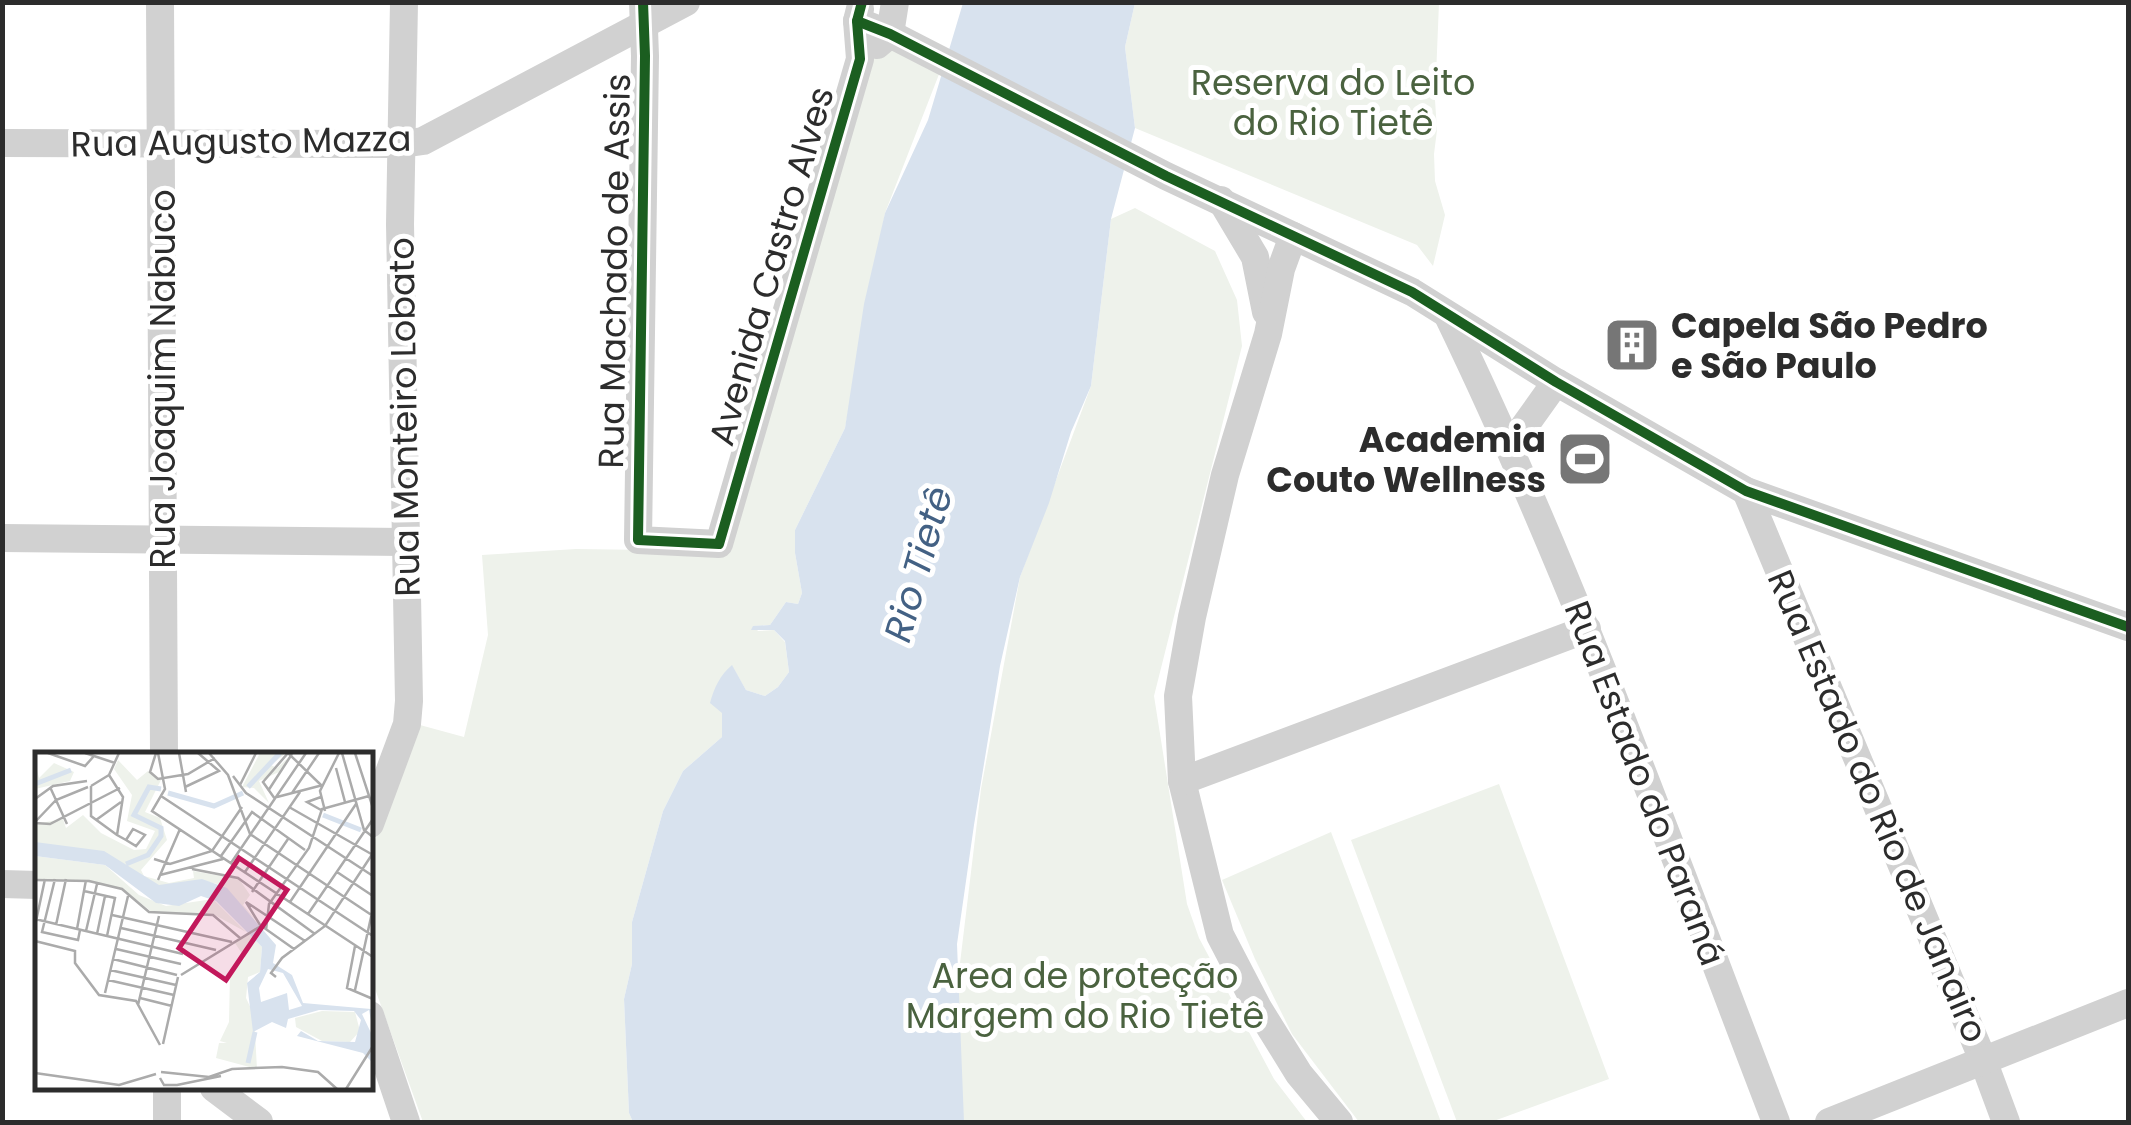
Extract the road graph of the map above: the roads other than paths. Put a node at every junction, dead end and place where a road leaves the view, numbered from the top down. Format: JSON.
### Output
{"nodes":[{"id":1,"x":160,"y":2,"type":"edge"},
{"id":2,"x":404,"y":2,"type":"edge"},
{"id":3,"x":686,"y":2,"type":"edge"},
{"id":4,"x":895,"y":2,"type":"edge"},
{"id":5,"x":860,"y":12,"type":"edge"},
{"id":6,"x":644,"y":13,"type":"edge"},
{"id":7,"x":890,"y":34,"type":"junction"},
{"id":8,"x":860,"y":59,"type":"junction"},
{"id":9,"x":2,"y":143,"type":"edge"},
{"id":10,"x":162,"y":144,"type":"junction"},
{"id":11,"x":402,"y":144,"type":"junction"},
{"id":12,"x":1220,"y":199,"type":"junction"},
{"id":13,"x":1286,"y":233,"type":"junction"},
{"id":14,"x":1255,"y":260,"type":"junction"},
{"id":15,"x":1449,"y":318,"type":"junction"},
{"id":16,"x":1268,"y":334,"type":"junction"},
{"id":17,"x":1556,"y":382,"type":"junction"},
{"id":18,"x":1511,"y":445,"type":"junction"},
{"id":19,"x":1746,"y":491,"type":"junction"},
{"id":20,"x":2,"y":538,"type":"edge"},
{"id":21,"x":161,"y":540,"type":"junction"},
{"id":22,"x":405,"y":542,"type":"junction"},
{"id":23,"x":720,"y":544,"type":"joint"},
{"id":24,"x":2128,"y":627,"type":"edge"},
{"id":25,"x":1587,"y":629,"type":"junction"},
{"id":26,"x":164,"y":752,"type":"edge"},
{"id":27,"x":1182,"y":781,"type":"junction"},
{"id":28,"x":372,"y":819,"type":"edge"},
{"id":29,"x":2,"y":884,"type":"edge"},
{"id":30,"x":35,"y":885,"type":"edge"},
{"id":31,"x":2128,"y":1003,"type":"edge"},
{"id":32,"x":372,"y":1021,"type":"edge"},
{"id":33,"x":1983,"y":1060,"type":"junction"},
{"id":34,"x":167,"y":1090,"type":"edge"},
{"id":35,"x":217,"y":1090,"type":"edge"},
{"id":36,"x":167,"y":1122,"type":"edge"},
{"id":37,"x":260,"y":1122,"type":"edge"},
{"id":38,"x":406,"y":1122,"type":"edge"},
{"id":39,"x":1339,"y":1122,"type":"edge"},
{"id":40,"x":1776,"y":1122,"type":"edge"},
{"id":41,"x":1829,"y":1122,"type":"edge"},
{"id":42,"x":2006,"y":1122,"type":"edge"}],
"edges":[{"from":1,"to":10,"type":"street","name":"Rua Joaquim Nabuco"},
{"from":2,"to":11,"type":"street","name":"Rua Monteiro Lobato"},
{"from":3,"to":6,"type":"street","name":"Rua Augusto Mazza"},
{"from":4,"to":7,"type":"street"},
{"from":5,"to":7,"type":"street"},
{"from":5,"to":8,"type":"street","name":"Avenida Castro Alves"},
{"from":6,"to":11,"type":"street","name":"Rua Augusto Mazza"},
{"from":6,"to":23,"type":"street","name":"Rua Machado de Assis"},
{"from":7,"to":8,"type":"street","name":"Avenida Castro Alves"},
{"from":7,"to":12,"type":"street"},
{"from":8,"to":23,"type":"street","name":"Avenida Castro Alves"},
{"from":9,"to":10,"type":"street","name":"Rua Augusto Mazza"},
{"from":10,"to":11,"type":"street","name":"Rua Augusto Mazza"},
{"from":10,"to":21,"type":"street","name":"Rua Joaquim Nabuco"},
{"from":11,"to":22,"type":"street","name":"Rua Monteiro Lobato"},
{"from":12,"to":13,"type":"street"},
{"from":12,"to":14,"type":"street"},
{"from":13,"to":14,"type":"street"},
{"from":13,"to":15,"type":"street"},
{"from":13,"to":16,"type":"street"},
{"from":14,"to":16,"type":"street"},
{"from":15,"to":17,"type":"street"},
{"from":15,"to":18,"type":"street","name":"Rua Estado do Paraná"},
{"from":16,"to":27,"type":"street"},
{"from":17,"to":18,"type":"street"},
{"from":17,"to":19,"type":"street"},
{"from":18,"to":25,"type":"street","name":"Rua Estado do Paraná"},
{"from":19,"to":24,"type":"street"},
{"from":19,"to":33,"type":"street","name":"Rua Estado do Rio de Janairo"},
{"from":20,"to":21,"type":"street"},
{"from":21,"to":22,"type":"street"},
{"from":21,"to":26,"type":"street","name":"Rua Joaquim Nabuco"},
{"from":22,"to":28,"type":"street","name":"Rua Monteiro Lobato"},
{"from":25,"to":27,"type":"street"},
{"from":25,"to":40,"type":"street","name":"Rua Estado do Paraná"},
{"from":27,"to":39,"type":"street"},
{"from":29,"to":30,"type":"street"},
{"from":31,"to":33,"type":"street"},
{"from":32,"to":38,"type":"street"},
{"from":33,"to":41,"type":"street"},
{"from":33,"to":42,"type":"street","name":"Rua Estado do Rio de Janairo"},
{"from":34,"to":36,"type":"street"},
{"from":35,"to":37,"type":"street"}]}
